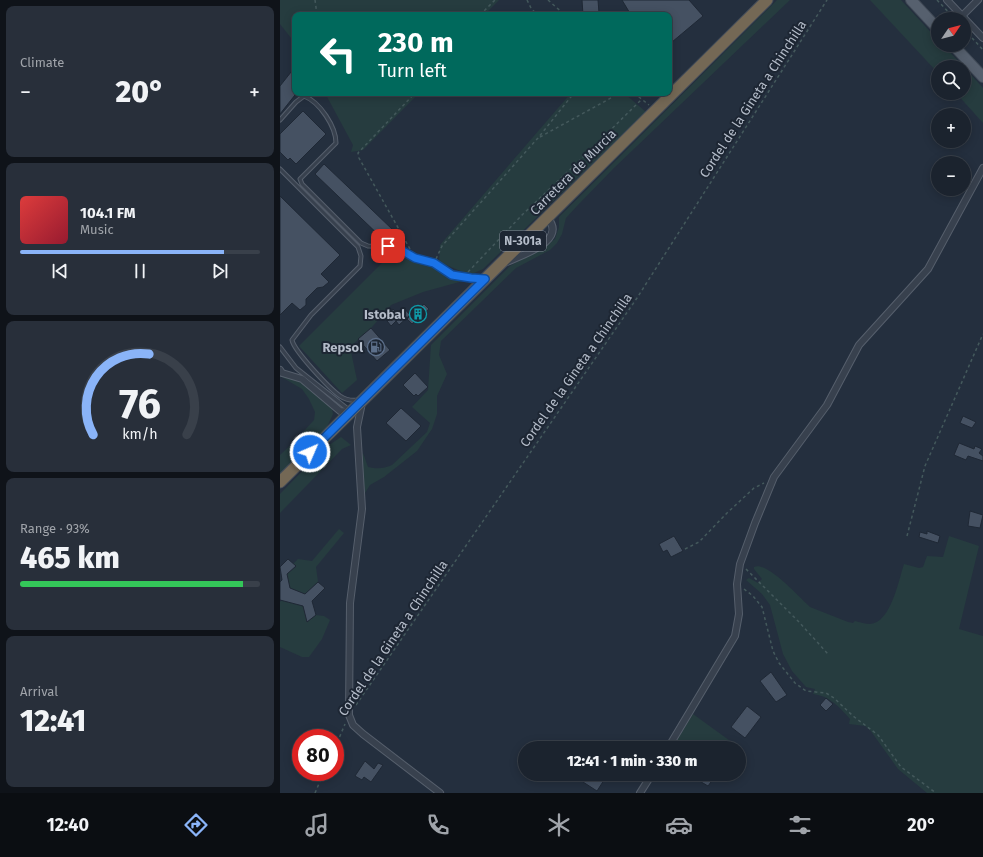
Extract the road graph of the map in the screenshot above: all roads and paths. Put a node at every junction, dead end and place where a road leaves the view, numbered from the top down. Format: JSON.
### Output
{"nodes":[{"id":1,"x":315,"y":0,"type":"edge"},
{"id":2,"x":495,"y":0,"type":"edge"},
{"id":3,"x":527,"y":0,"type":"edge"},
{"id":4,"x":548,"y":0,"type":"edge"},
{"id":5,"x":767,"y":0,"type":"edge"},
{"id":6,"x":827,"y":0,"type":"edge"},
{"id":7,"x":911,"y":0,"type":"edge"},
{"id":8,"x":921,"y":0,"type":"edge"},
{"id":9,"x":937,"y":0,"type":"edge"},
{"id":10,"x":947,"y":0,"type":"edge"},
{"id":11,"x":978,"y":0,"type":"edge"},
{"id":12,"x":317,"y":12,"type":"edge"},
{"id":13,"x":483,"y":12,"type":"edge"},
{"id":14,"x":534,"y":12,"type":"edge"},
{"id":15,"x":562,"y":12,"type":"edge"},
{"id":16,"x":932,"y":12,"type":"edge"},
{"id":17,"x":948,"y":12,"type":"edge"},
{"id":18,"x":958,"y":12,"type":"edge"},
{"id":19,"x":966,"y":12,"type":"edge"},
{"id":20,"x":931,"y":21,"type":"edge"},
{"id":21,"x":971,"y":25,"type":"edge"},
{"id":22,"x":971,"y":37,"type":"edge"},
{"id":23,"x":983,"y":38,"type":"edge"},
{"id":24,"x":983,"y":50,"type":"edge"},
{"id":25,"x":960,"y":52,"type":"edge"},
{"id":26,"x":969,"y":52,"type":"edge"},
{"id":27,"x":983,"y":67,"type":"edge"},
{"id":28,"x":983,"y":77,"type":"edge"},
{"id":29,"x":672,"y":93,"type":"edge"},
{"id":30,"x":412,"y":96,"type":"edge"},
{"id":31,"x":572,"y":96,"type":"edge"},
{"id":32,"x":615,"y":96,"type":"edge"},
{"id":33,"x":637,"y":96,"type":"edge"},
{"id":34,"x":669,"y":96,"type":"edge"},
{"id":35,"x":641,"y":100,"type":"junction"},
{"id":36,"x":648,"y":100,"type":"dead end"},
{"id":37,"x":646,"y":103,"type":"junction"},
{"id":38,"x":656,"y":109,"type":"junction"},
{"id":39,"x":280,"y":120,"type":"edge"},
{"id":40,"x":538,"y":138,"type":"junction"},
{"id":41,"x":983,"y":168,"type":"edge"},
{"id":42,"x":280,"y":169,"type":"edge"},
{"id":43,"x":547,"y":217,"type":"junction"},
{"id":44,"x":415,"y":258,"type":"junction"},
{"id":45,"x":434,"y":263,"type":"junction"},
{"id":46,"x":498,"y":266,"type":"junction"},
{"id":47,"x":462,"y":277,"type":"junction"},
{"id":48,"x":485,"y":279,"type":"junction"},
{"id":49,"x":983,"y":334,"type":"edge"},
{"id":50,"x":280,"y":347,"type":"edge"},
{"id":51,"x":280,"y":370,"type":"edge"},
{"id":52,"x":364,"y":399,"type":"junction"},
{"id":53,"x":351,"y":412,"type":"junction"},
{"id":54,"x":774,"y":478,"type":"junction"},
{"id":55,"x":280,"y":482,"type":"edge"},
{"id":56,"x":907,"y":536,"type":"dead end"},
{"id":57,"x":685,"y":549,"type":"dead end"},
{"id":58,"x":740,"y":564,"type":"junction"},
{"id":59,"x":737,"y":584,"type":"junction"},
{"id":60,"x":828,"y":654,"type":"dead end"},
{"id":61,"x":350,"y":715,"type":"junction"},
{"id":62,"x":344,"y":729,"type":"edge"},
{"id":63,"x":672,"y":741,"type":"edge"},
{"id":64,"x":320,"y":781,"type":"edge"},
{"id":65,"x":648,"y":781,"type":"edge"},
{"id":66,"x":315,"y":793,"type":"edge"},
{"id":67,"x":440,"y":793,"type":"edge"},
{"id":68,"x":640,"y":793,"type":"edge"},
{"id":69,"x":936,"y":793,"type":"edge"}],
"edges":[{"from":1,"to":12,"type":"path"},
{"from":2,"to":13,"type":"path"},
{"from":3,"to":14,"type":"path"},
{"from":4,"to":15,"type":"path"},
{"from":5,"to":29,"type":"highway","name":"Carretera de Murcia","number":"N-301a"},
{"from":6,"to":61,"type":"path","name":"Cordel de la Gineta a Chinchilla"},
{"from":7,"to":20,"type":"main road"},
{"from":8,"to":16,"type":"main road"},
{"from":9,"to":17,"type":"path"},
{"from":10,"to":18,"type":"street"},
{"from":11,"to":19,"type":"street"},
{"from":21,"to":23,"type":"street"},
{"from":22,"to":24,"type":"path"},
{"from":25,"to":28,"type":"main road"},
{"from":26,"to":27,"type":"main road"},
{"from":30,"to":44,"type":"path"},
{"from":31,"to":40,"type":"path"},
{"from":32,"to":40,"type":"path"},
{"from":33,"to":35,"type":"path"},
{"from":34,"to":38,"type":"highway","name":"Carretera de Murcia","number":"N-301a"},
{"from":35,"to":37,"type":"path"},
{"from":35,"to":47,"type":"path"},
{"from":36,"to":37,"type":"path"},
{"from":37,"to":38,"type":"path"},
{"from":38,"to":43,"type":"highway","name":"Carretera de Murcia","number":"N-301a"},
{"from":39,"to":44,"type":"lane"},
{"from":40,"to":45,"type":"path"},
{"from":41,"to":54,"type":"street"},
{"from":42,"to":52,"type":"lane"},
{"from":43,"to":46,"type":"highway","name":"Carretera de Murcia","number":"N-301a"},
{"from":43,"to":46,"type":"street"},
{"from":44,"to":45,"type":"lane"},
{"from":45,"to":47,"type":"lane"},
{"from":46,"to":48,"type":"highway","name":"Carretera de Murcia","number":"N-301a"},
{"from":47,"to":48,"type":"lane"},
{"from":48,"to":52,"type":"highway","name":"Carretera de Murcia","number":"N-301a"},
{"from":49,"to":56,"type":"path"},
{"from":50,"to":53,"type":"lane"},
{"from":51,"to":53,"type":"street"},
{"from":52,"to":53,"type":"highway","name":"Carretera de Murcia","number":"N-301a"},
{"from":52,"to":61,"type":"street"},
{"from":53,"to":55,"type":"highway","name":"Carretera de Murcia","number":"N-301a"},
{"from":54,"to":57,"type":"path"},
{"from":54,"to":58,"type":"street"},
{"from":58,"to":59,"type":"street"},
{"from":58,"to":60,"type":"path"},
{"from":59,"to":63,"type":"street"},
{"from":59,"to":69,"type":"path"},
{"from":61,"to":62,"type":"path","name":"Cordel de la Gineta a Chinchilla"},
{"from":61,"to":67,"type":"street"},
{"from":64,"to":66,"type":"path"},
{"from":65,"to":68,"type":"street"}]}
